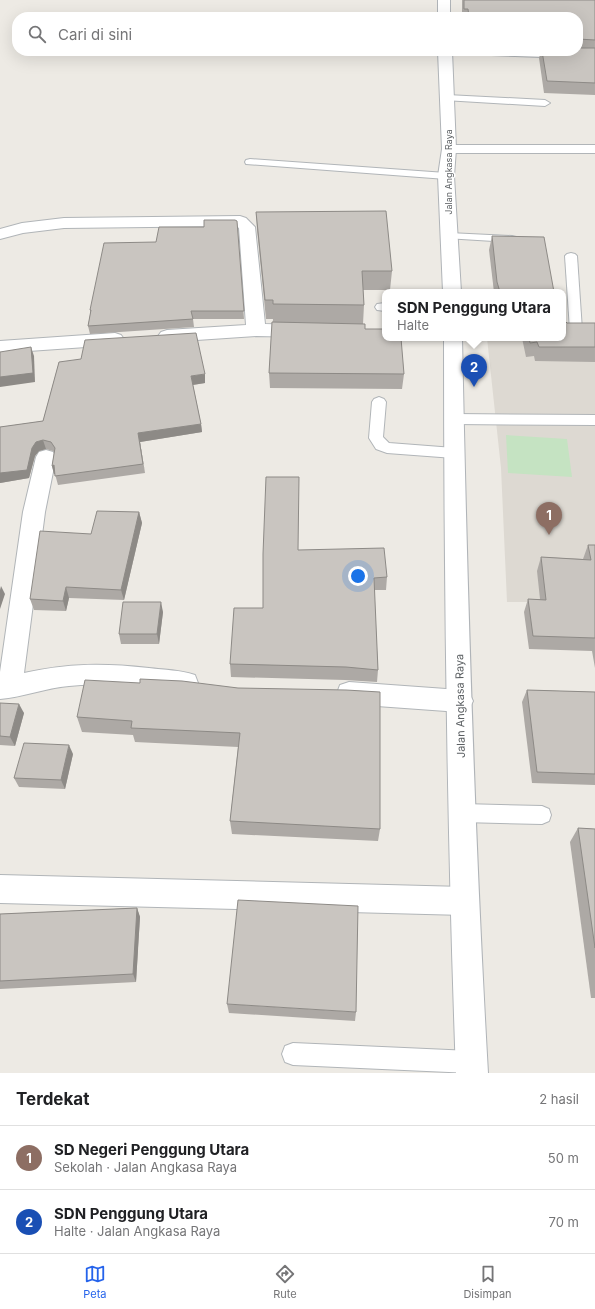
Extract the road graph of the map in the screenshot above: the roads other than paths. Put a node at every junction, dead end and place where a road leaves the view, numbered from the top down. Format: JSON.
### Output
{"nodes":[{"id":1,"x":444,"y":0,"type":"edge"},
{"id":2,"x":444,"y":12,"type":"edge"},
{"id":3,"x":445,"y":56,"type":"edge"},
{"id":4,"x":583,"y":56,"type":"edge"},
{"id":5,"x":595,"y":56,"type":"edge"},
{"id":6,"x":447,"y":98,"type":"junction"},
{"id":7,"x":545,"y":103,"type":"dead end"},
{"id":8,"x":448,"y":149,"type":"junction"},
{"id":9,"x":595,"y":149,"type":"edge"},
{"id":10,"x":250,"y":162,"type":"dead end"},
{"id":11,"x":446,"y":176,"type":"junction"},
{"id":12,"x":0,"y":234,"type":"edge"},
{"id":13,"x":449,"y":236,"type":"junction"},
{"id":14,"x":523,"y":240,"type":"edge"},
{"id":15,"x":570,"y":256,"type":"dead end"},
{"id":16,"x":452,"y":289,"type":"edge"},
{"id":17,"x":256,"y":330,"type":"junction"},
{"id":18,"x":570,"y":330,"type":"edge"},
{"id":19,"x":595,"y":330,"type":"edge"},
{"id":20,"x":317,"y":331,"type":"edge"},
{"id":21,"x":453,"y":341,"type":"edge"},
{"id":22,"x":0,"y":347,"type":"edge"},
{"id":23,"x":379,"y":402,"type":"dead end"},
{"id":24,"x":453,"y":419,"type":"junction"},
{"id":25,"x":595,"y":420,"type":"edge"},
{"id":26,"x":454,"y":454,"type":"junction"},
{"id":27,"x":46,"y":457,"type":"dead end"},
{"id":28,"x":204,"y":686,"type":"edge"},
{"id":29,"x":5,"y":688,"type":"edge"},
{"id":30,"x":330,"y":692,"type":"edge"},
{"id":31,"x":460,"y":701,"type":"junction"},
{"id":32,"x":462,"y":813,"type":"junction"},
{"id":33,"x":542,"y":815,"type":"dead end"},
{"id":34,"x":0,"y":889,"type":"edge"},
{"id":35,"x":464,"y":901,"type":"junction"},
{"id":36,"x":293,"y":1054,"type":"dead end"},
{"id":37,"x":471,"y":1067,"type":"edge"}],
"edges":[{"from":1,"to":2,"type":"street"},
{"from":3,"to":6,"type":"street","name":"Jalan Angkasa Raya"},
{"from":4,"to":5,"type":"lane"},
{"from":6,"to":7,"type":"lane"},
{"from":6,"to":8,"type":"street","name":"Jalan Angkasa Raya"},
{"from":8,"to":9,"type":"street"},
{"from":8,"to":11,"type":"street","name":"Jalan Angkasa Raya"},
{"from":10,"to":11,"type":"lane"},
{"from":11,"to":13,"type":"street","name":"Jalan Angkasa Raya"},
{"from":12,"to":17,"type":"street"},
{"from":13,"to":14,"type":"lane"},
{"from":13,"to":16,"type":"street","name":"Jalan Angkasa Raya"},
{"from":15,"to":18,"type":"lane"},
{"from":17,"to":20,"type":"street"},
{"from":17,"to":22,"type":"street"},
{"from":18,"to":19,"type":"street"},
{"from":21,"to":24,"type":"street","name":"Jalan Angkasa Raya"},
{"from":23,"to":26,"type":"lane"},
{"from":24,"to":25,"type":"lane"},
{"from":24,"to":26,"type":"street","name":"Jalan Angkasa Raya"},
{"from":26,"to":31,"type":"street","name":"Jalan Angkasa Raya"},
{"from":27,"to":29,"type":"street"},
{"from":28,"to":29,"type":"street"},
{"from":30,"to":31,"type":"street"},
{"from":31,"to":32,"type":"street","name":"Jalan Angkasa Raya"},
{"from":32,"to":33,"type":"lane"},
{"from":32,"to":35,"type":"street","name":"Jalan Angkasa Raya"},
{"from":34,"to":35,"type":"street"},
{"from":35,"to":37,"type":"street","name":"Jalan Angkasa Raya"},
{"from":36,"to":37,"type":"lane"}]}
